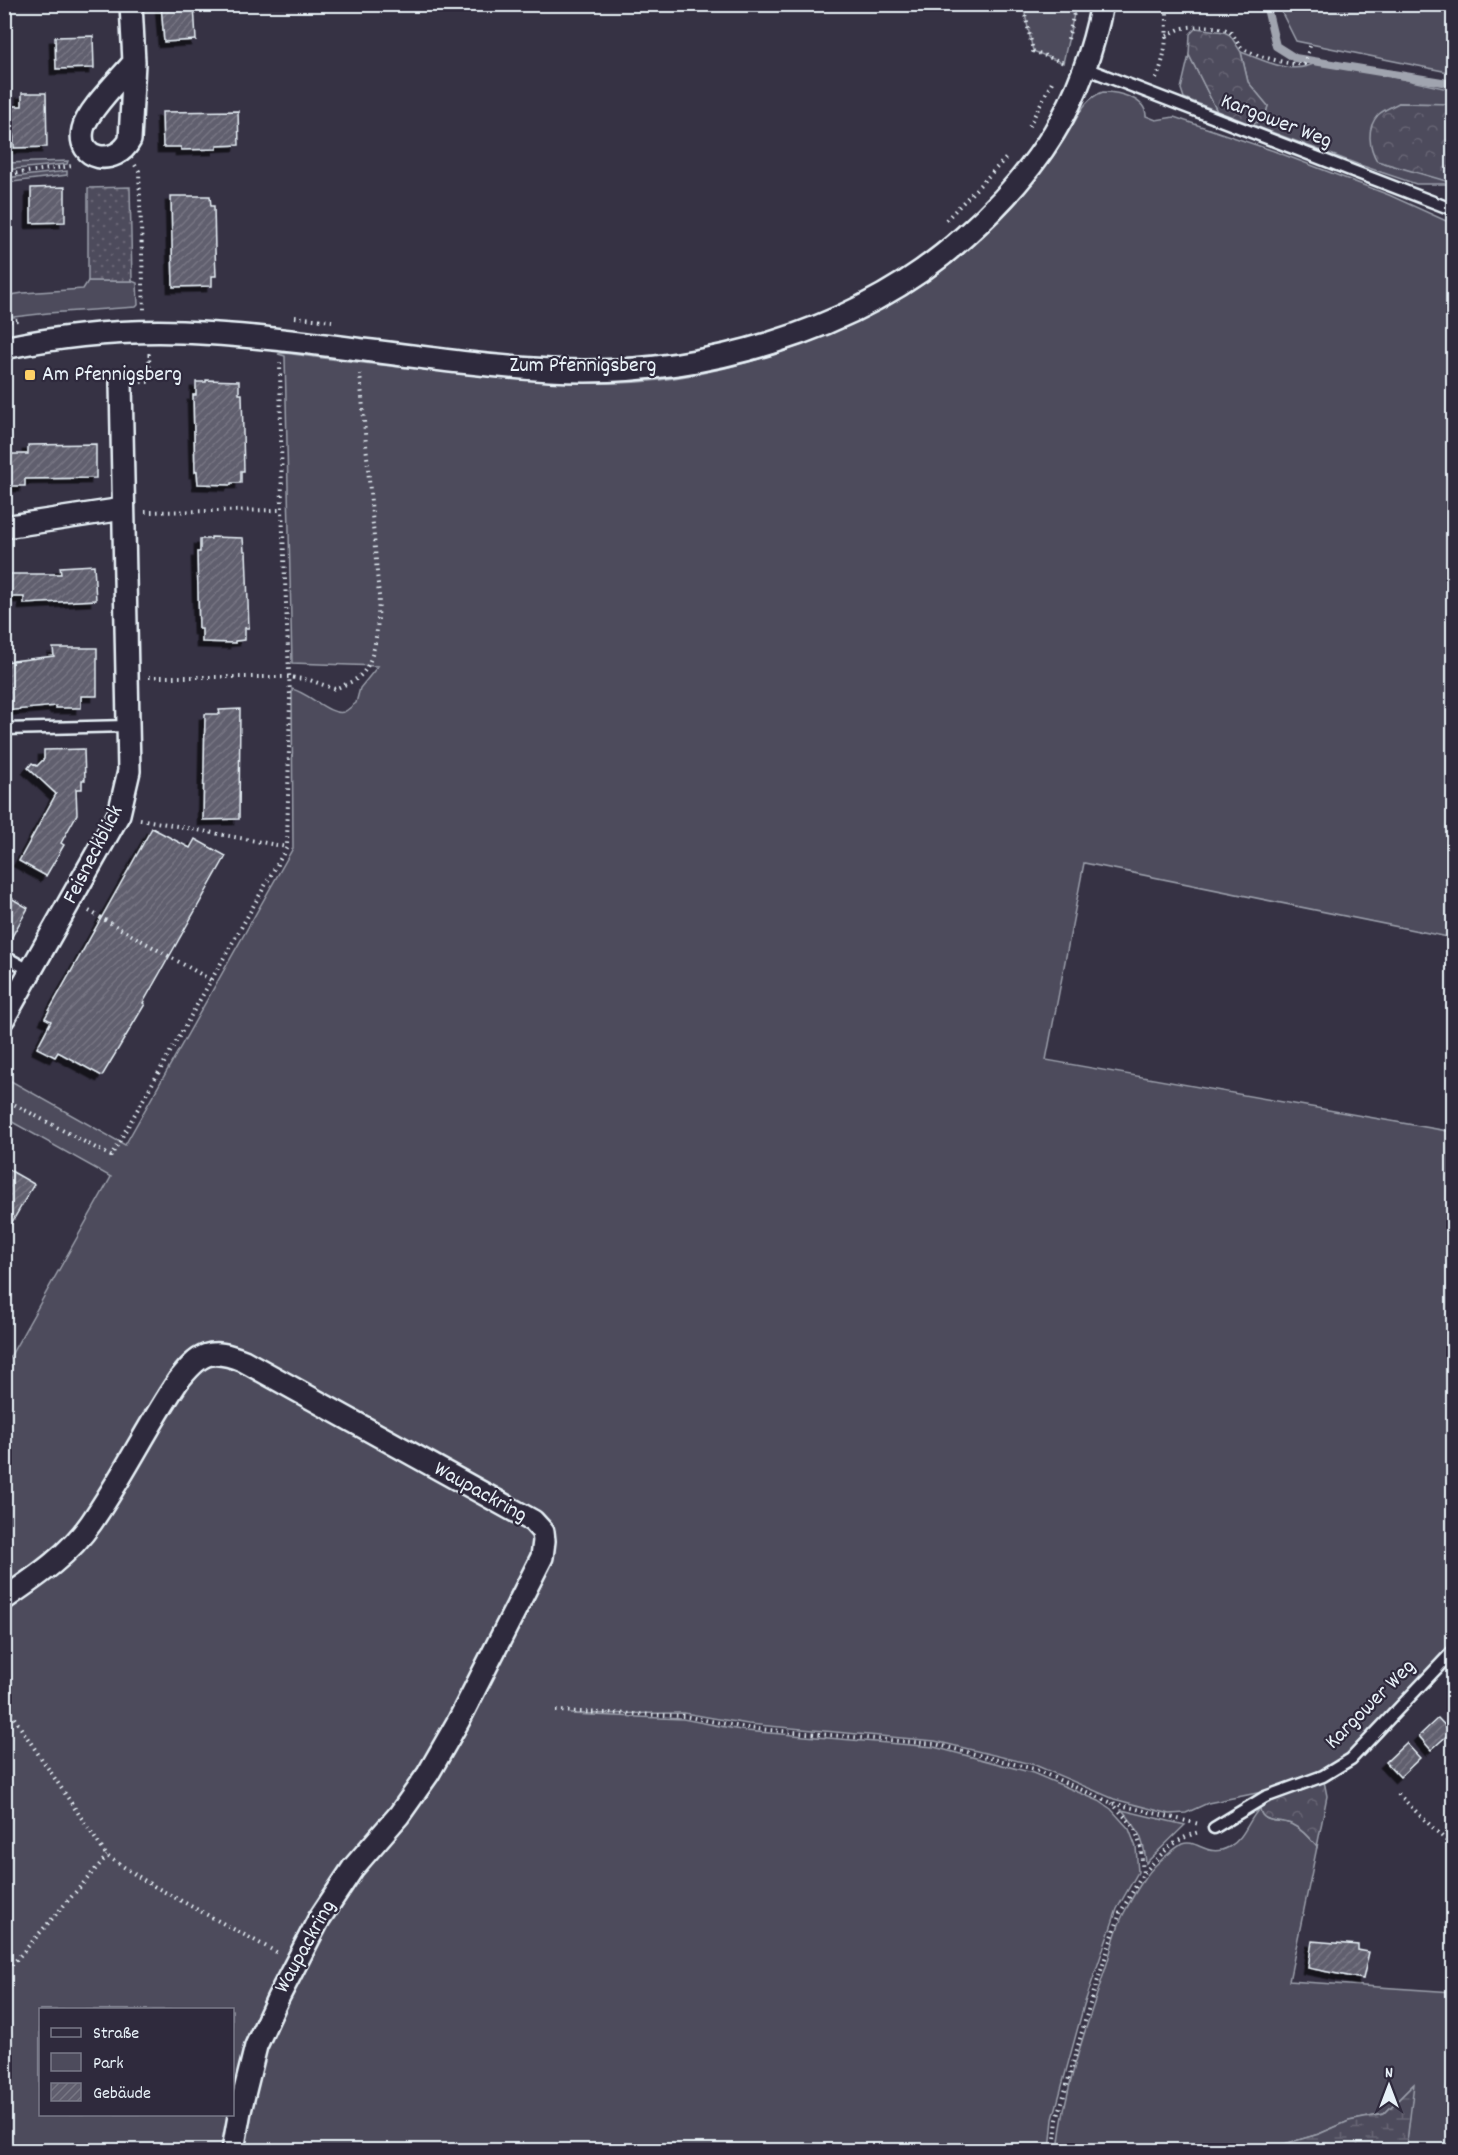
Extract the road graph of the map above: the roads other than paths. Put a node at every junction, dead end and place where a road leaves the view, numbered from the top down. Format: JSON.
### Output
{"nodes":[{"id":1,"x":131,"y":4,"type":"edge"},
{"id":2,"x":1102,"y":4,"type":"edge"},
{"id":3,"x":134,"y":62,"type":"junction"},
{"id":4,"x":1085,"y":68,"type":"junction"},
{"id":5,"x":1454,"y":210,"type":"edge"},
{"id":6,"x":4,"y":348,"type":"edge"},
{"id":7,"x":120,"y":383,"type":"dead end"},
{"id":8,"x":123,"y":511,"type":"junction"},
{"id":9,"x":4,"y":526,"type":"edge"},
{"id":10,"x":128,"y":726,"type":"junction"},
{"id":11,"x":4,"y":729,"type":"edge"},
{"id":12,"x":4,"y":956,"type":"edge"},
{"id":13,"x":31,"y":971,"type":"junction"},
{"id":14,"x":4,"y":1018,"type":"edge"},
{"id":15,"x":4,"y":1599,"type":"edge"},
{"id":16,"x":1454,"y":1650,"type":"edge"},
{"id":17,"x":1214,"y":1828,"type":"road end"},
{"id":18,"x":233,"y":2151,"type":"edge"}],
"edges":[{"from":1,"to":3,"type":"street"},
{"from":2,"to":4,"type":"street","name":"Zum Pfennigsberg"},
{"from":3,"to":3,"type":"street"},
{"from":4,"to":5,"type":"lane","name":"Kargower Weg"},
{"from":4,"to":6,"type":"street","name":"Zum Pfennigsberg"},
{"from":7,"to":8,"type":"street","name":"Feisneckblick"},
{"from":8,"to":9,"type":"street"},
{"from":8,"to":10,"type":"street","name":"Feisneckblick"},
{"from":10,"to":11,"type":"lane"},
{"from":10,"to":13,"type":"street","name":"Feisneckblick"},
{"from":12,"to":13,"type":"lane"},
{"from":13,"to":14,"type":"street","name":"Feisneckblick"},
{"from":15,"to":18,"type":"street","name":"Waupackring"},
{"from":16,"to":17,"type":"lane","name":"Kargower Weg"}]}
